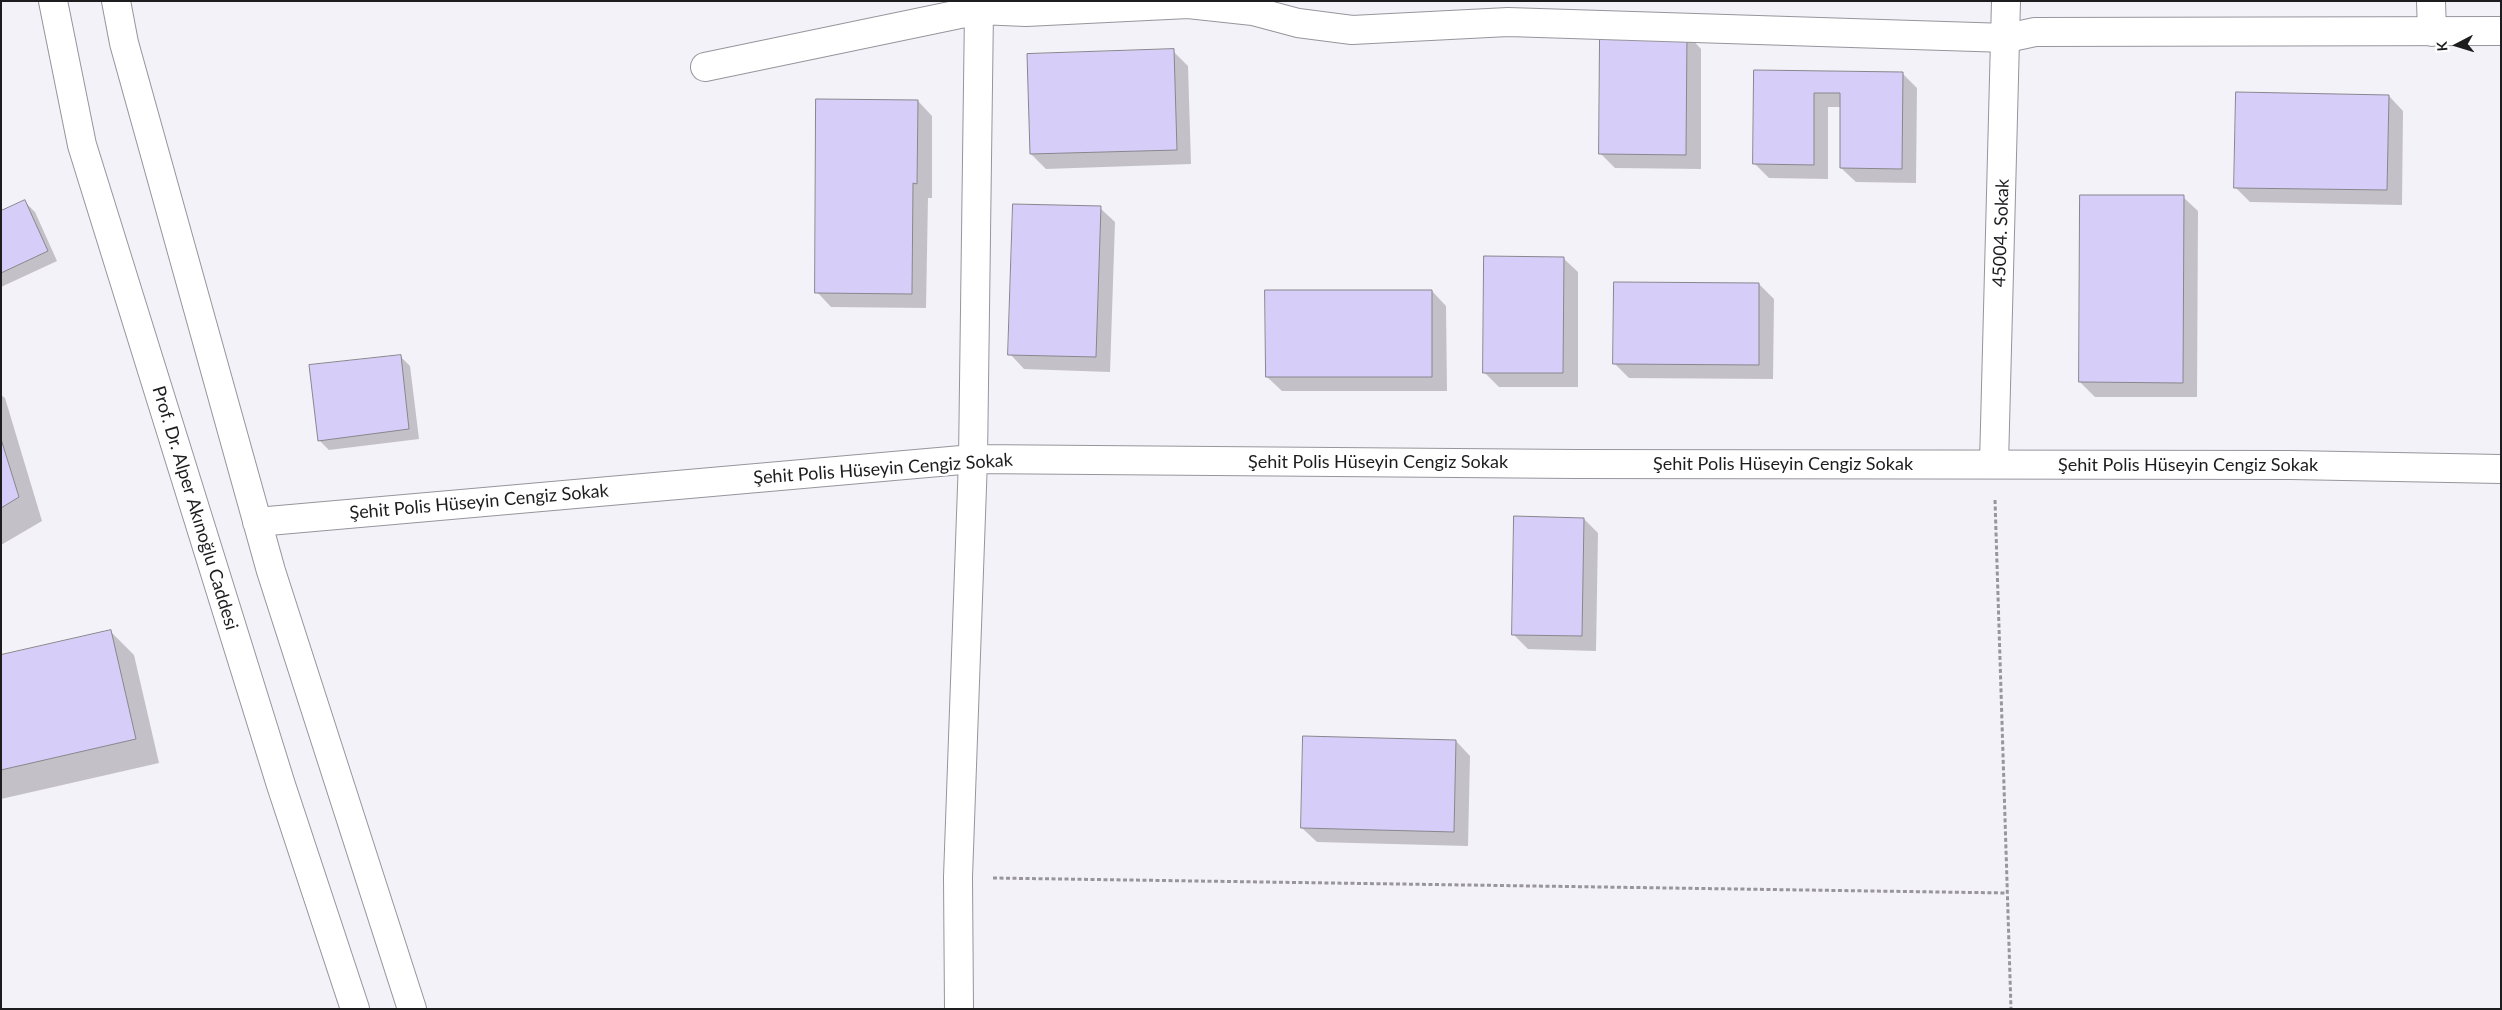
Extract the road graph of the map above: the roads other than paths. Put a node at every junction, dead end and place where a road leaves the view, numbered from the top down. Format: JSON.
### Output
{"nodes":[{"id":1,"x":53,"y":1,"type":"edge"},
{"id":2,"x":116,"y":1,"type":"edge"},
{"id":3,"x":2006,"y":1,"type":"edge"},
{"id":4,"x":2431,"y":1,"type":"edge"},
{"id":5,"x":979,"y":10,"type":"junction"},
{"id":6,"x":1508,"y":12,"type":"edge"},
{"id":7,"x":2432,"y":32,"type":"junction"},
{"id":8,"x":2501,"y":32,"type":"edge"},
{"id":9,"x":2007,"y":38,"type":"junction"},
{"id":10,"x":705,"y":67,"type":"dead end"},
{"id":11,"x":972,"y":459,"type":"junction"},
{"id":12,"x":1994,"y":464,"type":"junction"},
{"id":13,"x":2501,"y":469,"type":"edge"},
{"id":14,"x":257,"y":522,"type":"junction"},
{"id":15,"x":356,"y":1009,"type":"edge"},
{"id":16,"x":412,"y":1009,"type":"edge"},
{"id":17,"x":959,"y":1009,"type":"edge"}],
"edges":[{"from":1,"to":15,"type":"street","name":"Prof. Dr. Alper Akınoğlu Caddesi"},
{"from":2,"to":14,"type":"street"},
{"from":3,"to":9,"type":"street","name":"45004. Sokak"},
{"from":4,"to":7,"type":"street"},
{"from":5,"to":6,"type":"street"},
{"from":5,"to":10,"type":"street"},
{"from":5,"to":11,"type":"street"},
{"from":6,"to":9,"type":"street"},
{"from":7,"to":8,"type":"street"},
{"from":7,"to":9,"type":"street"},
{"from":9,"to":12,"type":"street","name":"45004. Sokak"},
{"from":11,"to":12,"type":"street","name":"Şehit Polis Hüseyin Cengiz Sokak"},
{"from":11,"to":14,"type":"street","name":"Şehit Polis Hüseyin Cengiz Sokak"},
{"from":11,"to":17,"type":"street"},
{"from":12,"to":13,"type":"street","name":"Şehit Polis Hüseyin Cengiz Sokak"},
{"from":14,"to":16,"type":"street"}]}
